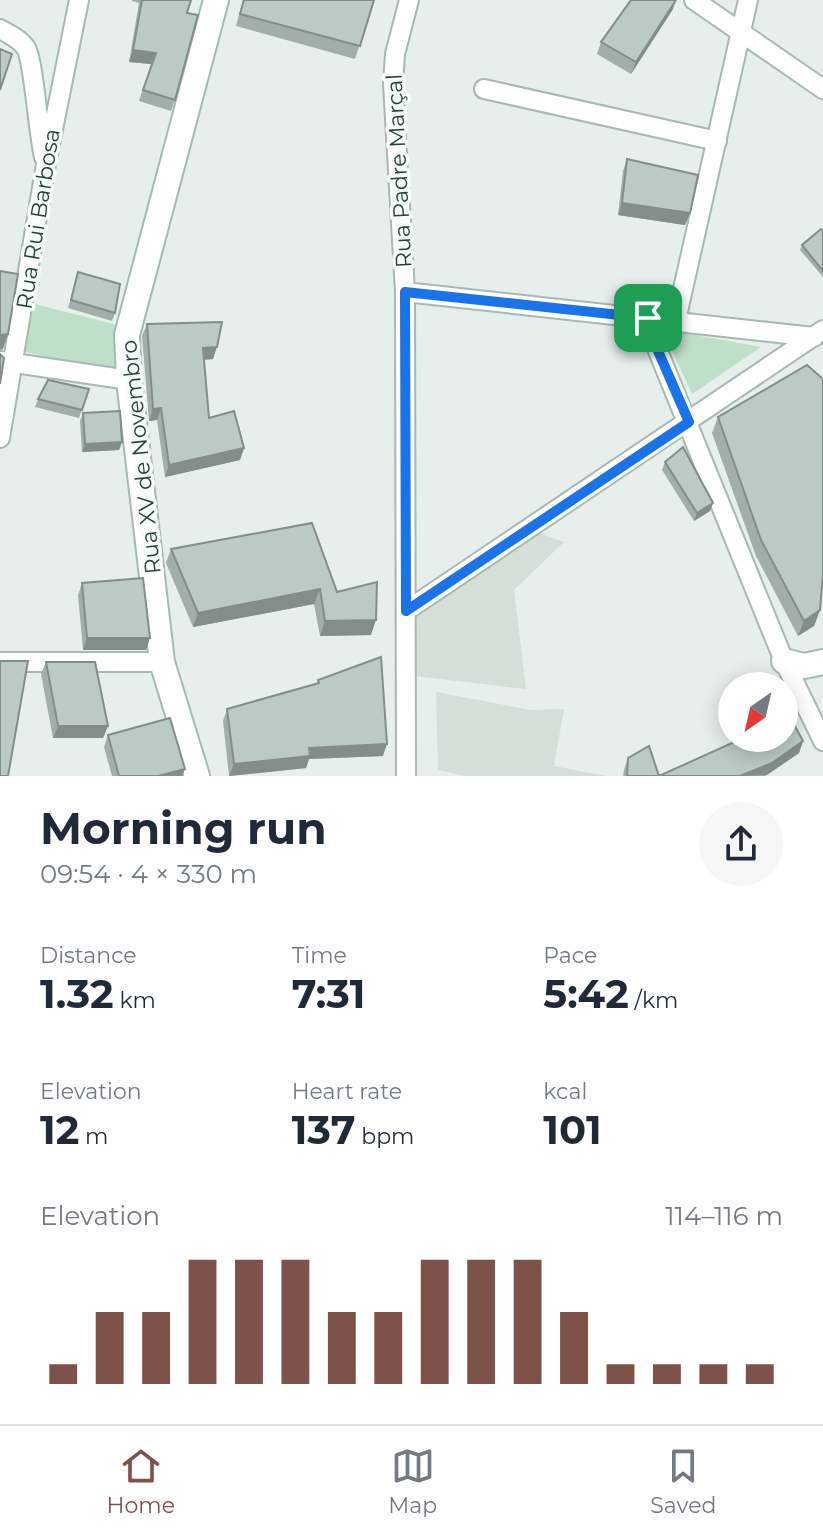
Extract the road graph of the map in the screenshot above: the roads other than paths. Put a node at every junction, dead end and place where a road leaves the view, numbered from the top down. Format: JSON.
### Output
{"nodes":[{"id":1,"x":79,"y":0,"type":"edge"},
{"id":2,"x":216,"y":0,"type":"edge"},
{"id":3,"x":409,"y":0,"type":"edge"},
{"id":4,"x":694,"y":0,"type":"edge"},
{"id":5,"x":748,"y":0,"type":"edge"},
{"id":6,"x":0,"y":29,"type":"edge"},
{"id":7,"x":739,"y":32,"type":"junction"},
{"id":8,"x":484,"y":89,"type":"dead end"},
{"id":9,"x":823,"y":89,"type":"edge"},
{"id":10,"x":717,"y":141,"type":"junction"},
{"id":11,"x":46,"y":164,"type":"junction"},
{"id":12,"x":405,"y":292,"type":"junction"},
{"id":13,"x":648,"y":318,"type":"junction"},
{"id":14,"x":676,"y":320,"type":"junction"},
{"id":15,"x":819,"y":333,"type":"edge"},
{"id":16,"x":8,"y":363,"type":"edge"},
{"id":17,"x":129,"y":380,"type":"junction"},
{"id":18,"x":689,"y":422,"type":"junction"},
{"id":19,"x":0,"y":438,"type":"edge"},
{"id":20,"x":406,"y":611,"type":"junction"},
{"id":21,"x":784,"y":661,"type":"junction"},
{"id":22,"x":0,"y":662,"type":"edge"},
{"id":23,"x":162,"y":662,"type":"junction"},
{"id":24,"x":823,"y":662,"type":"edge"},
{"id":25,"x":823,"y":741,"type":"edge"},
{"id":26,"x":197,"y":776,"type":"edge"},
{"id":27,"x":406,"y":776,"type":"edge"}],
"edges":[{"from":1,"to":11,"type":"street","name":"Rua Rui Barbosa"},
{"from":2,"to":17,"type":"main road","name":"Rua XV de Novembro"},
{"from":3,"to":12,"type":"street","name":"Rua Padre Marçal"},
{"from":4,"to":7,"type":"street"},
{"from":5,"to":7,"type":"street"},
{"from":6,"to":11,"type":"street"},
{"from":7,"to":9,"type":"street"},
{"from":7,"to":10,"type":"street"},
{"from":8,"to":10,"type":"street"},
{"from":10,"to":14,"type":"street"},
{"from":11,"to":16,"type":"street","name":"Rua Rui Barbosa"},
{"from":12,"to":13,"type":"street"},
{"from":12,"to":20,"type":"street","name":"Rua Padre Marçal"},
{"from":13,"to":14,"type":"street"},
{"from":13,"to":18,"type":"street"},
{"from":14,"to":15,"type":"street"},
{"from":15,"to":18,"type":"street"},
{"from":16,"to":17,"type":"street"},
{"from":16,"to":19,"type":"street","name":"Rua Rui Barbosa"},
{"from":17,"to":23,"type":"main road","name":"Rua XV de Novembro"},
{"from":18,"to":20,"type":"street"},
{"from":18,"to":21,"type":"street"},
{"from":20,"to":27,"type":"street","name":"Rua Padre Marçal"},
{"from":21,"to":24,"type":"main road"},
{"from":21,"to":25,"type":"street"},
{"from":22,"to":23,"type":"street"},
{"from":23,"to":26,"type":"main road","name":"Rua XV de Novembro"}]}
